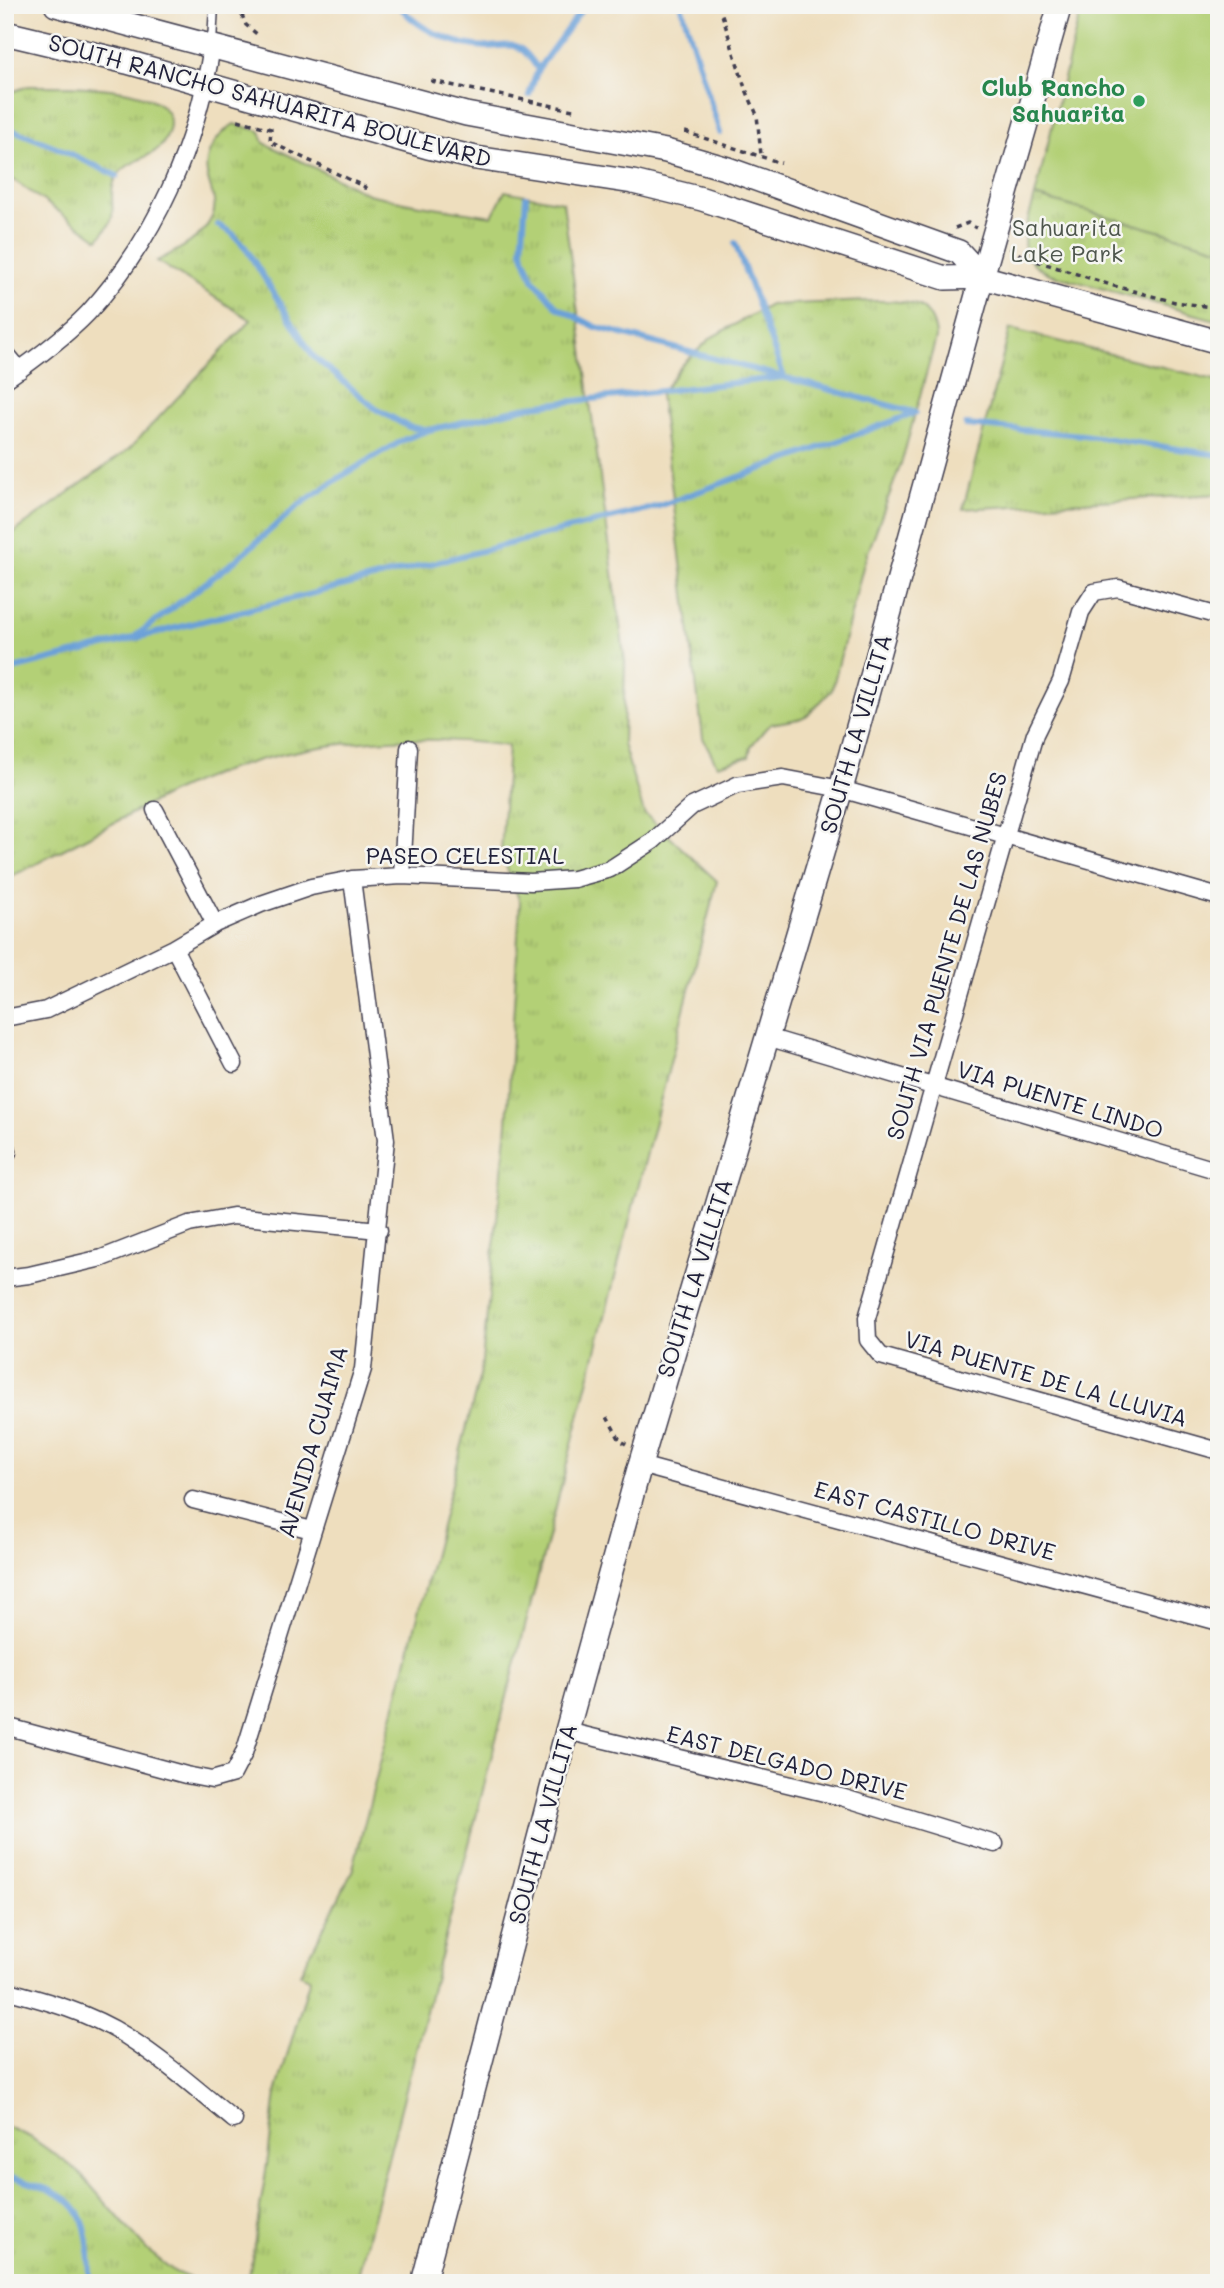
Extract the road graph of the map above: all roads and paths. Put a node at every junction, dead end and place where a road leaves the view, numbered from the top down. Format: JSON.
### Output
{"nodes":[{"id":1,"x":56,"y":5,"type":"edge"},
{"id":2,"x":162,"y":5,"type":"edge"},
{"id":3,"x":176,"y":5,"type":"edge"},
{"id":4,"x":214,"y":5,"type":"edge"},
{"id":5,"x":229,"y":5,"type":"edge"},
{"id":6,"x":719,"y":5,"type":"edge"},
{"id":7,"x":1060,"y":5,"type":"edge"},
{"id":8,"x":1193,"y":5,"type":"edge"},
{"id":9,"x":239,"y":8,"type":"dead end"},
{"id":10,"x":1219,"y":13,"type":"edge"},
{"id":11,"x":5,"y":33,"type":"edge"},
{"id":12,"x":212,"y":46,"type":"junction"},
{"id":13,"x":206,"y":84,"type":"junction"},
{"id":14,"x":238,"y":120,"type":"dead end"},
{"id":15,"x":761,"y":155,"type":"dead end"},
{"id":16,"x":358,"y":184,"type":"junction"},
{"id":17,"x":358,"y":190,"type":"dead end"},
{"id":18,"x":365,"y":192,"type":"dead end"},
{"id":19,"x":982,"y":277,"type":"junction"},
{"id":20,"x":1219,"y":342,"type":"edge"},
{"id":21,"x":5,"y":352,"type":"edge"},
{"id":22,"x":20,"y":370,"type":"junction"},
{"id":23,"x":5,"y":380,"type":"edge"},
{"id":24,"x":1219,"y":617,"type":"edge"},
{"id":25,"x":409,"y":748,"type":"dead end"},
{"id":26,"x":841,"y":789,"type":"junction"},
{"id":27,"x":155,"y":810,"type":"dead end"},
{"id":28,"x":1005,"y":836,"type":"junction"},
{"id":29,"x":402,"y":876,"type":"junction"},
{"id":30,"x":352,"y":879,"type":"junction"},
{"id":31,"x":1219,"y":897,"type":"edge"},
{"id":32,"x":215,"y":924,"type":"junction"},
{"id":33,"x":174,"y":948,"type":"junction"},
{"id":34,"x":5,"y":1018,"type":"edge"},
{"id":35,"x":767,"y":1037,"type":"junction"},
{"id":36,"x":234,"y":1064,"type":"dead end"},
{"id":37,"x":933,"y":1086,"type":"junction"},
{"id":38,"x":1219,"y":1171,"type":"edge"},
{"id":39,"x":379,"y":1230,"type":"junction"},
{"id":40,"x":5,"y":1278,"type":"edge"},
{"id":41,"x":868,"y":1340,"type":"joint"},
{"id":42,"x":607,"y":1417,"type":"dead end"},
{"id":43,"x":1219,"y":1451,"type":"edge"},
{"id":44,"x":642,"y":1456,"type":"junction"},
{"id":45,"x":193,"y":1500,"type":"dead end"},
{"id":46,"x":312,"y":1530,"type":"junction"},
{"id":47,"x":1219,"y":1622,"type":"edge"},
{"id":48,"x":5,"y":1726,"type":"edge"},
{"id":49,"x":567,"y":1731,"type":"junction"},
{"id":50,"x":995,"y":1844,"type":"dead end"},
{"id":51,"x":5,"y":1990,"type":"edge"},
{"id":52,"x":234,"y":2120,"type":"dead end"},
{"id":53,"x":423,"y":2283,"type":"edge"}],
"edges":[{"from":1,"to":12,"type":"street","name":"SOUTH RANCHO SAHUARITA BOULEVARD"},
{"from":2,"to":3,"type":"path"},
{"from":4,"to":12,"type":"lane"},
{"from":5,"to":9,"type":"path"},
{"from":6,"to":15,"type":"path"},
{"from":7,"to":19,"type":"street","name":"SOUTH LA VILLITA"},
{"from":8,"to":10,"type":"path"},
{"from":11,"to":13,"type":"street","name":"SOUTH RANCHO SAHUARITA BOULEVARD"},
{"from":12,"to":13,"type":"street"},
{"from":12,"to":19,"type":"street","name":"SOUTH RANCHO SAHUARITA BOULEVARD"},
{"from":13,"to":19,"type":"street","name":"SOUTH RANCHO SAHUARITA BOULEVARD"},
{"from":13,"to":22,"type":"street"},
{"from":14,"to":16,"type":"path"},
{"from":16,"to":17,"type":"path"},
{"from":16,"to":18,"type":"path"},
{"from":19,"to":20,"type":"street","name":"SOUTH RANCHO SAHUARITA BOULEVARD"},
{"from":19,"to":26,"type":"street","name":"SOUTH LA VILLITA"},
{"from":21,"to":22,"type":"street"},
{"from":22,"to":23,"type":"street"},
{"from":24,"to":28,"type":"street","name":"SOUTH VIA PUENTE DE LAS NUBES"},
{"from":25,"to":29,"type":"street"},
{"from":26,"to":28,"type":"street","name":"PASEO CELESTIAL"},
{"from":26,"to":29,"type":"street","name":"PASEO CELESTIAL"},
{"from":26,"to":35,"type":"street","name":"SOUTH LA VILLITA"},
{"from":27,"to":32,"type":"street"},
{"from":28,"to":31,"type":"street","name":"PASEO CELESTIAL"},
{"from":28,"to":37,"type":"street","name":"SOUTH VIA PUENTE DE LAS NUBES"},
{"from":29,"to":30,"type":"street","name":"PASEO CELESTIAL"},
{"from":30,"to":32,"type":"street","name":"PASEO CELESTIAL"},
{"from":30,"to":39,"type":"street","name":"AVENIDA CUAIMA"},
{"from":32,"to":33,"type":"street","name":"PASEO CELESTIAL"},
{"from":33,"to":34,"type":"street","name":"PASEO CELESTIAL"},
{"from":33,"to":36,"type":"street"},
{"from":35,"to":37,"type":"street","name":"VIA PUENTE LINDO"},
{"from":35,"to":44,"type":"street","name":"SOUTH LA VILLITA"},
{"from":37,"to":38,"type":"street","name":"VIA PUENTE LINDO"},
{"from":37,"to":41,"type":"street","name":"SOUTH VIA PUENTE DE LAS NUBES"},
{"from":39,"to":40,"type":"street"},
{"from":39,"to":46,"type":"street","name":"AVENIDA CUAIMA"},
{"from":41,"to":43,"type":"street","name":"VIA PUENTE DE LA LLUVIA"},
{"from":42,"to":44,"type":"path"},
{"from":44,"to":47,"type":"street","name":"EAST CASTILLO DRIVE"},
{"from":44,"to":49,"type":"street","name":"SOUTH LA VILLITA"},
{"from":45,"to":46,"type":"street"},
{"from":46,"to":48,"type":"street","name":"AVENIDA CUAIMA"},
{"from":49,"to":50,"type":"street","name":"EAST DELGADO DRIVE"},
{"from":49,"to":53,"type":"street","name":"SOUTH LA VILLITA"},
{"from":51,"to":52,"type":"street"}]}
